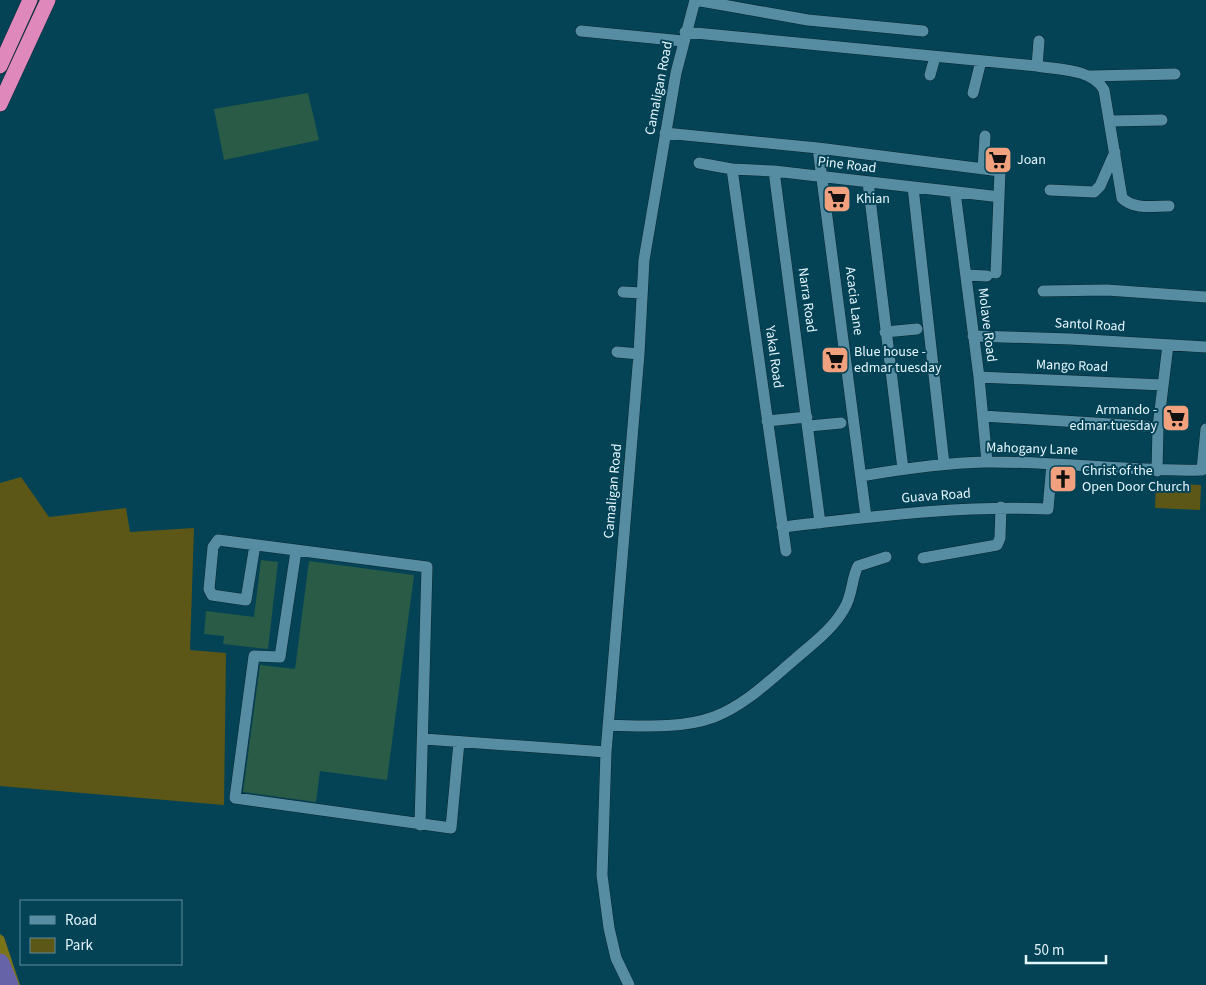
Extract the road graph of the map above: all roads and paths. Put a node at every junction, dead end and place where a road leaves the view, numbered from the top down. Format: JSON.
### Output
{"nodes":[{"id":1,"x":30,"y":0,"type":"edge"},
{"id":2,"x":48,"y":0,"type":"edge"},
{"id":3,"x":695,"y":0,"type":"edge"},
{"id":4,"x":581,"y":31,"type":"dead end"},
{"id":5,"x":923,"y":31,"type":"dead end"},
{"id":6,"x":684,"y":37,"type":"junction"},
{"id":7,"x":1039,"y":41,"type":"dead end"},
{"id":8,"x":935,"y":57,"type":"junction"},
{"id":9,"x":981,"y":61,"type":"junction"},
{"id":10,"x":0,"y":66,"type":"edge"},
{"id":11,"x":1037,"y":66,"type":"junction"},
{"id":12,"x":1175,"y":74,"type":"dead end"},
{"id":13,"x":930,"y":75,"type":"dead end"},
{"id":14,"x":1091,"y":76,"type":"junction"},
{"id":15,"x":973,"y":93,"type":"dead end"},
{"id":16,"x":0,"y":104,"type":"edge"},
{"id":17,"x":1162,"y":120,"type":"dead end"},
{"id":18,"x":1110,"y":121,"type":"junction"},
{"id":19,"x":665,"y":133,"type":"junction"},
{"id":20,"x":985,"y":136,"type":"dead end"},
{"id":21,"x":818,"y":148,"type":"junction"},
{"id":22,"x":1115,"y":152,"type":"junction"},
{"id":23,"x":699,"y":163,"type":"dead end"},
{"id":24,"x":983,"y":168,"type":"junction"},
{"id":25,"x":732,"y":169,"type":"junction"},
{"id":26,"x":774,"y":171,"type":"junction"},
{"id":27,"x":823,"y":177,"type":"junction"},
{"id":28,"x":868,"y":182,"type":"junction"},
{"id":29,"x":913,"y":187,"type":"junction"},
{"id":30,"x":1050,"y":190,"type":"dead end"},
{"id":31,"x":955,"y":192,"type":"junction"},
{"id":32,"x":992,"y":196,"type":"dead end"},
{"id":33,"x":1169,"y":206,"type":"dead end"},
{"id":34,"x":966,"y":275,"type":"junction"},
{"id":35,"x":1043,"y":291,"type":"dead end"},
{"id":36,"x":623,"y":292,"type":"dead end"},
{"id":37,"x":642,"y":293,"type":"junction"},
{"id":38,"x":1206,"y":297,"type":"edge"},
{"id":39,"x":917,"y":329,"type":"dead end"},
{"id":40,"x":885,"y":332,"type":"junction"},
{"id":41,"x":973,"y":336,"type":"junction"},
{"id":42,"x":1168,"y":346,"type":"junction"},
{"id":43,"x":1206,"y":347,"type":"edge"},
{"id":44,"x":617,"y":352,"type":"dead end"},
{"id":45,"x":639,"y":354,"type":"junction"},
{"id":46,"x":979,"y":377,"type":"junction"},
{"id":47,"x":1163,"y":385,"type":"junction"},
{"id":48,"x":983,"y":416,"type":"junction"},
{"id":49,"x":767,"y":421,"type":"junction"},
{"id":50,"x":808,"y":421,"type":"junction"},
{"id":51,"x":841,"y":423,"type":"dead end"},
{"id":52,"x":1158,"y":427,"type":"junction"},
{"id":53,"x":1206,"y":429,"type":"edge"},
{"id":54,"x":987,"y":462,"type":"junction"},
{"id":55,"x":944,"y":464,"type":"junction"},
{"id":56,"x":1052,"y":464,"type":"junction"},
{"id":57,"x":903,"y":469,"type":"junction"},
{"id":58,"x":1157,"y":471,"type":"junction"},
{"id":59,"x":861,"y":476,"type":"junction"},
{"id":60,"x":1001,"y":507,"type":"junction"},
{"id":61,"x":866,"y":517,"type":"junction"},
{"id":62,"x":820,"y":523,"type":"junction"},
{"id":63,"x":782,"y":527,"type":"junction"},
{"id":64,"x":255,"y":544,"type":"junction"},
{"id":65,"x":296,"y":551,"type":"junction"},
{"id":66,"x":786,"y":551,"type":"dead end"},
{"id":67,"x":886,"y":557,"type":"dead end"},
{"id":68,"x":923,"y":558,"type":"dead end"},
{"id":69,"x":608,"y":726,"type":"junction"},
{"id":70,"x":424,"y":739,"type":"junction"},
{"id":71,"x":459,"y":742,"type":"junction"},
{"id":72,"x":606,"y":752,"type":"junction"},
{"id":73,"x":420,"y":825,"type":"junction"},
{"id":74,"x":629,"y":985,"type":"edge"}],
"edges":[{"from":1,"to":10,"type":"highway"},
{"from":2,"to":16,"type":"highway"},
{"from":3,"to":5,"type":"street"},
{"from":3,"to":6,"type":"street","name":"Camaligan Road"},
{"from":4,"to":6,"type":"street"},
{"from":6,"to":8,"type":"street"},
{"from":6,"to":19,"type":"street","name":"Camaligan Road"},
{"from":7,"to":11,"type":"street"},
{"from":8,"to":9,"type":"street"},
{"from":8,"to":13,"type":"street"},
{"from":9,"to":11,"type":"street"},
{"from":9,"to":15,"type":"street"},
{"from":11,"to":14,"type":"street"},
{"from":12,"to":14,"type":"street"},
{"from":14,"to":18,"type":"street"},
{"from":17,"to":18,"type":"street"},
{"from":18,"to":22,"type":"street"},
{"from":19,"to":21,"type":"street"},
{"from":19,"to":37,"type":"street","name":"Camaligan Road"},
{"from":20,"to":24,"type":"street"},
{"from":21,"to":24,"type":"street"},
{"from":21,"to":27,"type":"street","name":"Acacia Lane"},
{"from":22,"to":30,"type":"street"},
{"from":22,"to":33,"type":"street"},
{"from":23,"to":25,"type":"street","name":"Pine Road"},
{"from":24,"to":34,"type":"street"},
{"from":25,"to":26,"type":"street","name":"Pine Road"},
{"from":25,"to":49,"type":"street","name":"Yakal Road"},
{"from":26,"to":27,"type":"street","name":"Pine Road"},
{"from":26,"to":50,"type":"street","name":"Narra Road"},
{"from":27,"to":28,"type":"street","name":"Pine Road"},
{"from":27,"to":59,"type":"street","name":"Acacia Lane"},
{"from":28,"to":29,"type":"street","name":"Pine Road"},
{"from":28,"to":40,"type":"street"},
{"from":29,"to":31,"type":"street","name":"Pine Road"},
{"from":29,"to":55,"type":"street"},
{"from":31,"to":32,"type":"street","name":"Pine Road"},
{"from":31,"to":34,"type":"street","name":"Molave Road"},
{"from":34,"to":41,"type":"street","name":"Molave Road"},
{"from":35,"to":38,"type":"street"},
{"from":36,"to":37,"type":"street"},
{"from":37,"to":45,"type":"street","name":"Camaligan Road"},
{"from":39,"to":40,"type":"street"},
{"from":40,"to":57,"type":"street"},
{"from":41,"to":42,"type":"street","name":"Santol Road"},
{"from":41,"to":46,"type":"street","name":"Molave Road"},
{"from":42,"to":43,"type":"street","name":"Santol Road"},
{"from":42,"to":47,"type":"street"},
{"from":44,"to":45,"type":"street"},
{"from":45,"to":69,"type":"street","name":"Camaligan Road"},
{"from":46,"to":47,"type":"street","name":"Mango Road"},
{"from":46,"to":48,"type":"street","name":"Molave Road"},
{"from":47,"to":52,"type":"street"},
{"from":48,"to":52,"type":"street"},
{"from":48,"to":54,"type":"street","name":"Molave Road"},
{"from":49,"to":50,"type":"street"},
{"from":49,"to":63,"type":"street","name":"Yakal Road"},
{"from":50,"to":51,"type":"street"},
{"from":50,"to":62,"type":"street","name":"Narra Road"},
{"from":52,"to":58,"type":"street"},
{"from":53,"to":58,"type":"street","name":"Mahogany Lane"},
{"from":54,"to":55,"type":"street","name":"Mahogany Lane"},
{"from":54,"to":56,"type":"street","name":"Mahogany Lane"},
{"from":55,"to":57,"type":"street","name":"Mahogany Lane"},
{"from":56,"to":58,"type":"street","name":"Mahogany Lane"},
{"from":56,"to":60,"type":"street","name":"Guava Road"},
{"from":57,"to":59,"type":"street","name":"Mahogany Lane"},
{"from":59,"to":61,"type":"street","name":"Acacia Lane"},
{"from":60,"to":61,"type":"street","name":"Guava Road"},
{"from":60,"to":68,"type":"street"},
{"from":61,"to":62,"type":"street","name":"Guava Road"},
{"from":62,"to":63,"type":"street","name":"Guava Road"},
{"from":63,"to":66,"type":"street","name":"Yakal Road"},
{"from":64,"to":64,"type":"street"},
{"from":64,"to":65,"type":"street"},
{"from":65,"to":70,"type":"street"},
{"from":65,"to":73,"type":"street"},
{"from":67,"to":69,"type":"street"},
{"from":69,"to":72,"type":"street","name":"Camaligan Road"},
{"from":70,"to":71,"type":"street"},
{"from":70,"to":73,"type":"street"},
{"from":71,"to":72,"type":"street"},
{"from":71,"to":73,"type":"street"},
{"from":72,"to":74,"type":"street","name":"Camaligan Road"}]}
